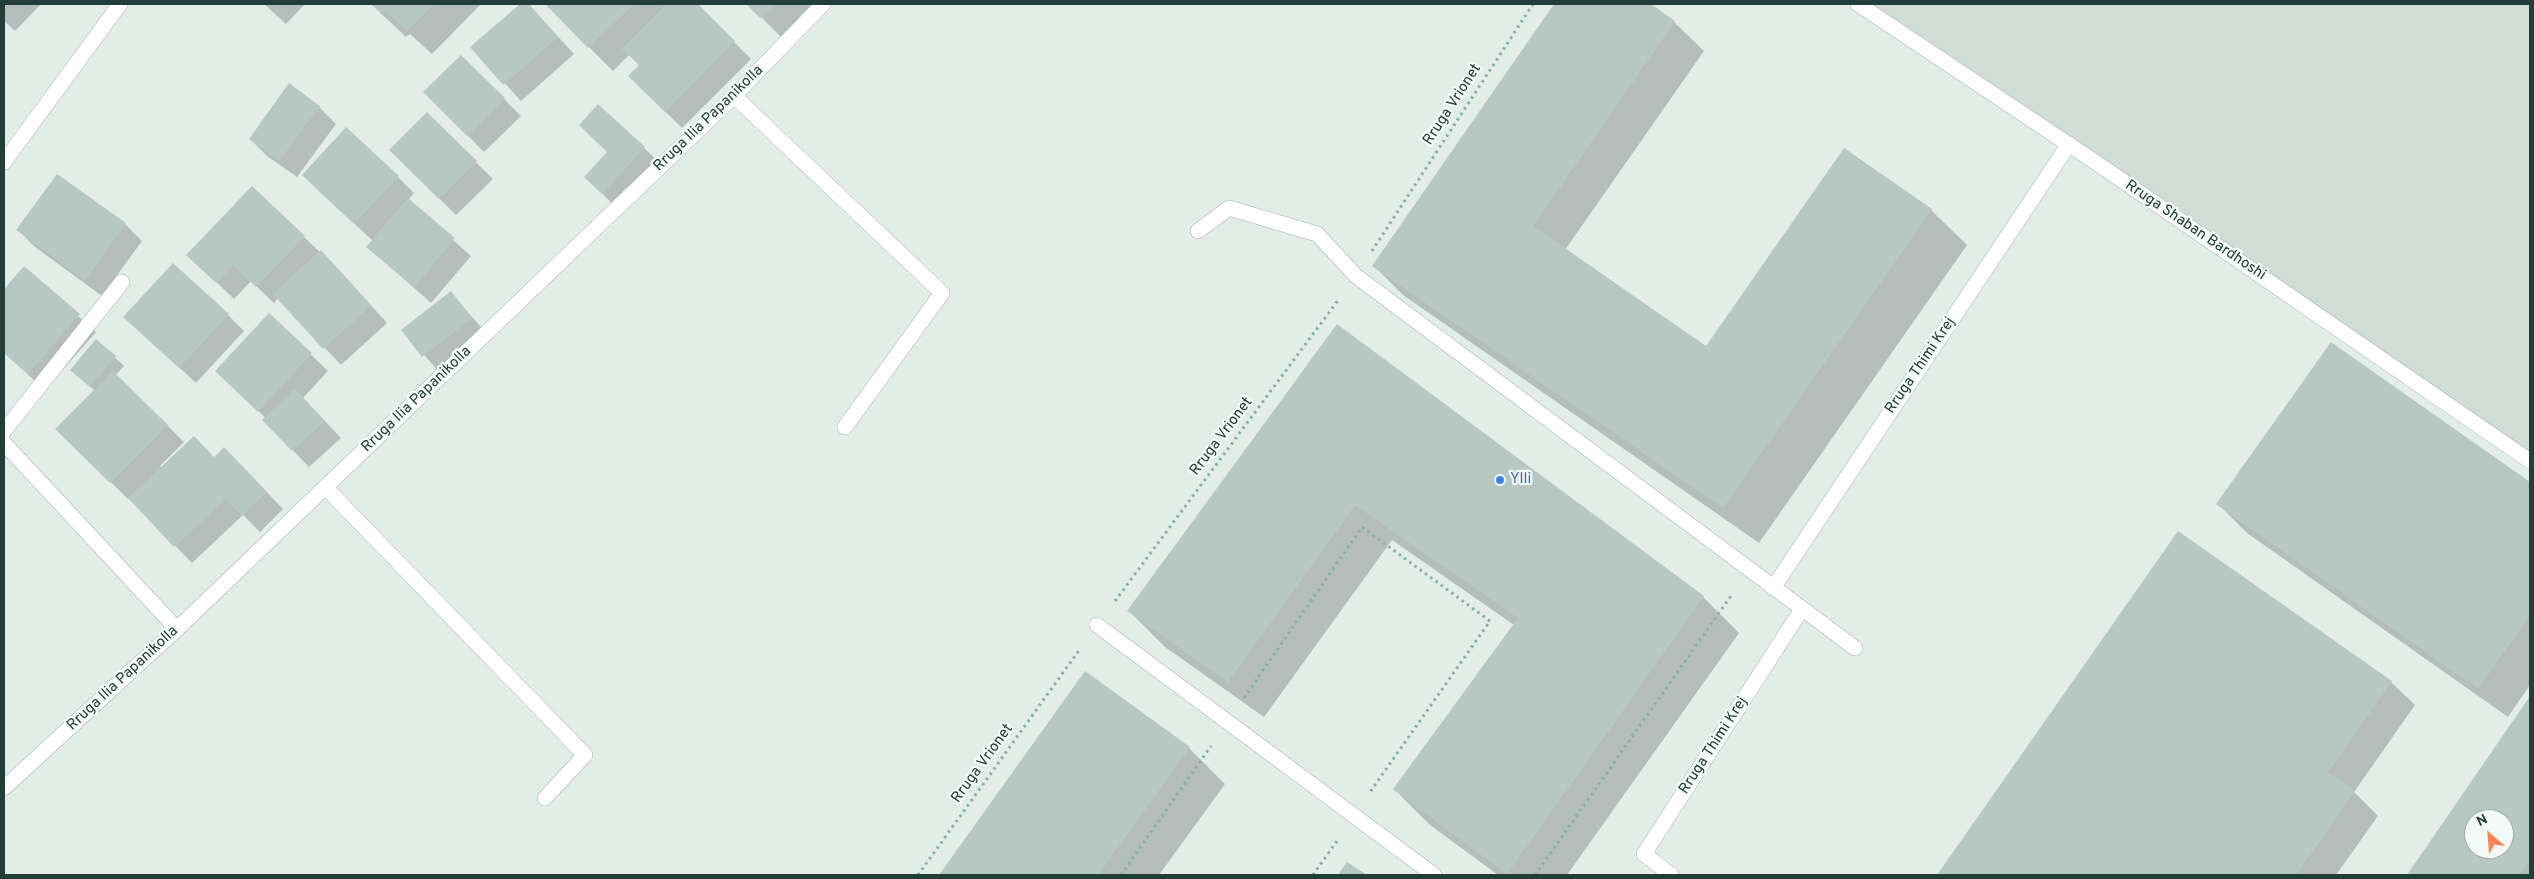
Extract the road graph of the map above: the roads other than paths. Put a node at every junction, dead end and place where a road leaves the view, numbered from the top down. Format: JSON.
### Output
{"nodes":[{"id":1,"x":120,"y":4,"type":"edge"},
{"id":2,"x":823,"y":4,"type":"edge"},
{"id":3,"x":1858,"y":4,"type":"edge"},
{"id":4,"x":734,"y":96,"type":"junction"},
{"id":5,"x":2069,"y":144,"type":"junction"},
{"id":6,"x":4,"y":162,"type":"edge"},
{"id":7,"x":1198,"y":231,"type":"dead end"},
{"id":8,"x":122,"y":282,"type":"dead end"},
{"id":9,"x":845,"y":427,"type":"dead end"},
{"id":10,"x":4,"y":431,"type":"edge"},
{"id":11,"x":4,"y":443,"type":"edge"},
{"id":12,"x":2530,"y":461,"type":"edge"},
{"id":13,"x":325,"y":487,"type":"junction"},
{"id":14,"x":1773,"y":588,"type":"junction"},
{"id":15,"x":1802,"y":609,"type":"junction"},
{"id":16,"x":1097,"y":625,"type":"road end"},
{"id":17,"x":177,"y":629,"type":"junction"},
{"id":18,"x":1855,"y":648,"type":"dead end"},
{"id":19,"x":4,"y":788,"type":"edge"},
{"id":20,"x":545,"y":798,"type":"dead end"},
{"id":21,"x":1434,"y":875,"type":"edge"},
{"id":22,"x":1671,"y":875,"type":"edge"}],
"edges":[{"from":1,"to":6,"type":"street"},
{"from":2,"to":4,"type":"street","name":"Rruga Ilia Papanikolla"},
{"from":3,"to":5,"type":"street","name":"Rruga Shaban Bardhoshi"},
{"from":4,"to":9,"type":"street"},
{"from":4,"to":13,"type":"street","name":"Rruga Ilia Papanikolla"},
{"from":5,"to":12,"type":"street","name":"Rruga Shaban Bardhoshi"},
{"from":5,"to":14,"type":"street","name":"Rruga Thimi Krej"},
{"from":7,"to":14,"type":"street"},
{"from":8,"to":10,"type":"street"},
{"from":11,"to":17,"type":"street"},
{"from":13,"to":17,"type":"street","name":"Rruga Ilia Papanikolla"},
{"from":13,"to":20,"type":"street"},
{"from":14,"to":15,"type":"street"},
{"from":15,"to":18,"type":"street"},
{"from":15,"to":22,"type":"street","name":"Rruga Thimi Krej"},
{"from":16,"to":21,"type":"street"},
{"from":17,"to":19,"type":"street","name":"Rruga Ilia Papanikolla"}]}
